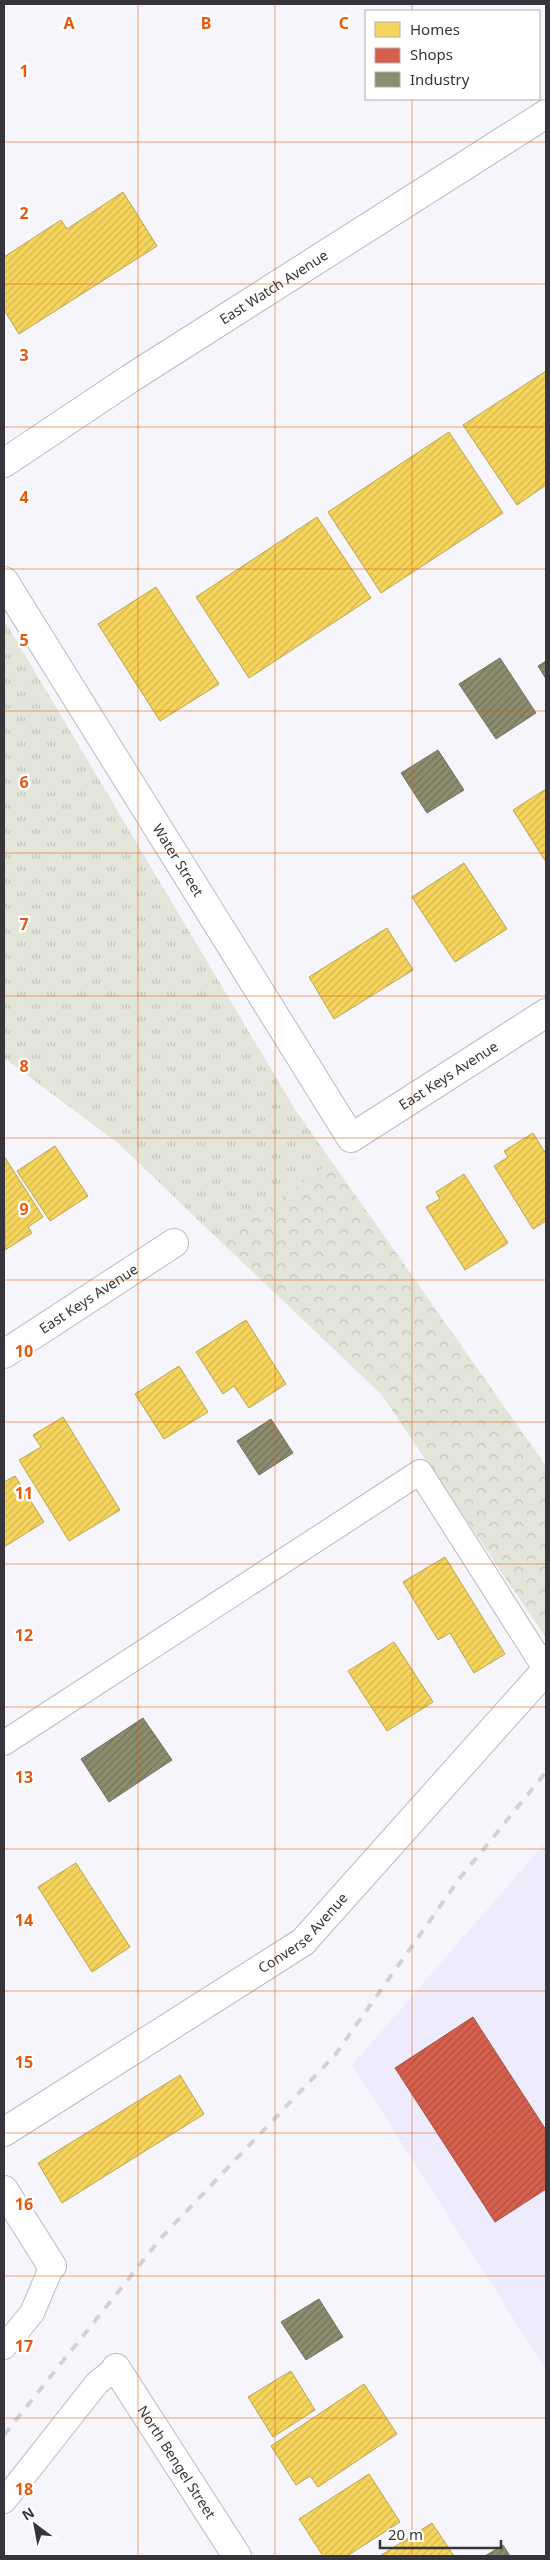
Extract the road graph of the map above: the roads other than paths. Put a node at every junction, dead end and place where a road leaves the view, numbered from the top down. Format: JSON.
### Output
{"nodes":[{"id":1,"x":546,"y":114,"type":"edge"},
{"id":2,"x":4,"y":463,"type":"edge"},
{"id":3,"x":4,"y":581,"type":"edge"},
{"id":4,"x":546,"y":1013,"type":"edge"},
{"id":5,"x":352,"y":1138,"type":"joint"},
{"id":6,"x":174,"y":1243,"type":"dead end"},
{"id":7,"x":4,"y":1354,"type":"edge"},
{"id":8,"x":546,"y":1670,"type":"edge"},
{"id":9,"x":4,"y":1743,"type":"edge"},
{"id":10,"x":4,"y":2132,"type":"edge"},
{"id":11,"x":4,"y":2190,"type":"edge"},
{"id":12,"x":52,"y":2266,"type":"joint"},
{"id":13,"x":4,"y":2347,"type":"edge"},
{"id":14,"x":116,"y":2368,"type":"joint"},
{"id":15,"x":4,"y":2501,"type":"edge"},
{"id":16,"x":237,"y":2556,"type":"edge"}],
"edges":[{"from":1,"to":2,"type":"street","name":"East Watch Avenue"},
{"from":3,"to":5,"type":"street","name":"Water Street"},
{"from":4,"to":5,"type":"street","name":"East Keys Avenue"},
{"from":6,"to":7,"type":"street","name":"East Keys Avenue"},
{"from":8,"to":9,"type":"lane"},
{"from":8,"to":10,"type":"street","name":"Converse Avenue"},
{"from":11,"to":12,"type":"street"},
{"from":12,"to":13,"type":"lane"},
{"from":14,"to":15,"type":"lane"},
{"from":14,"to":16,"type":"street","name":"North Bengel Street"}]}
